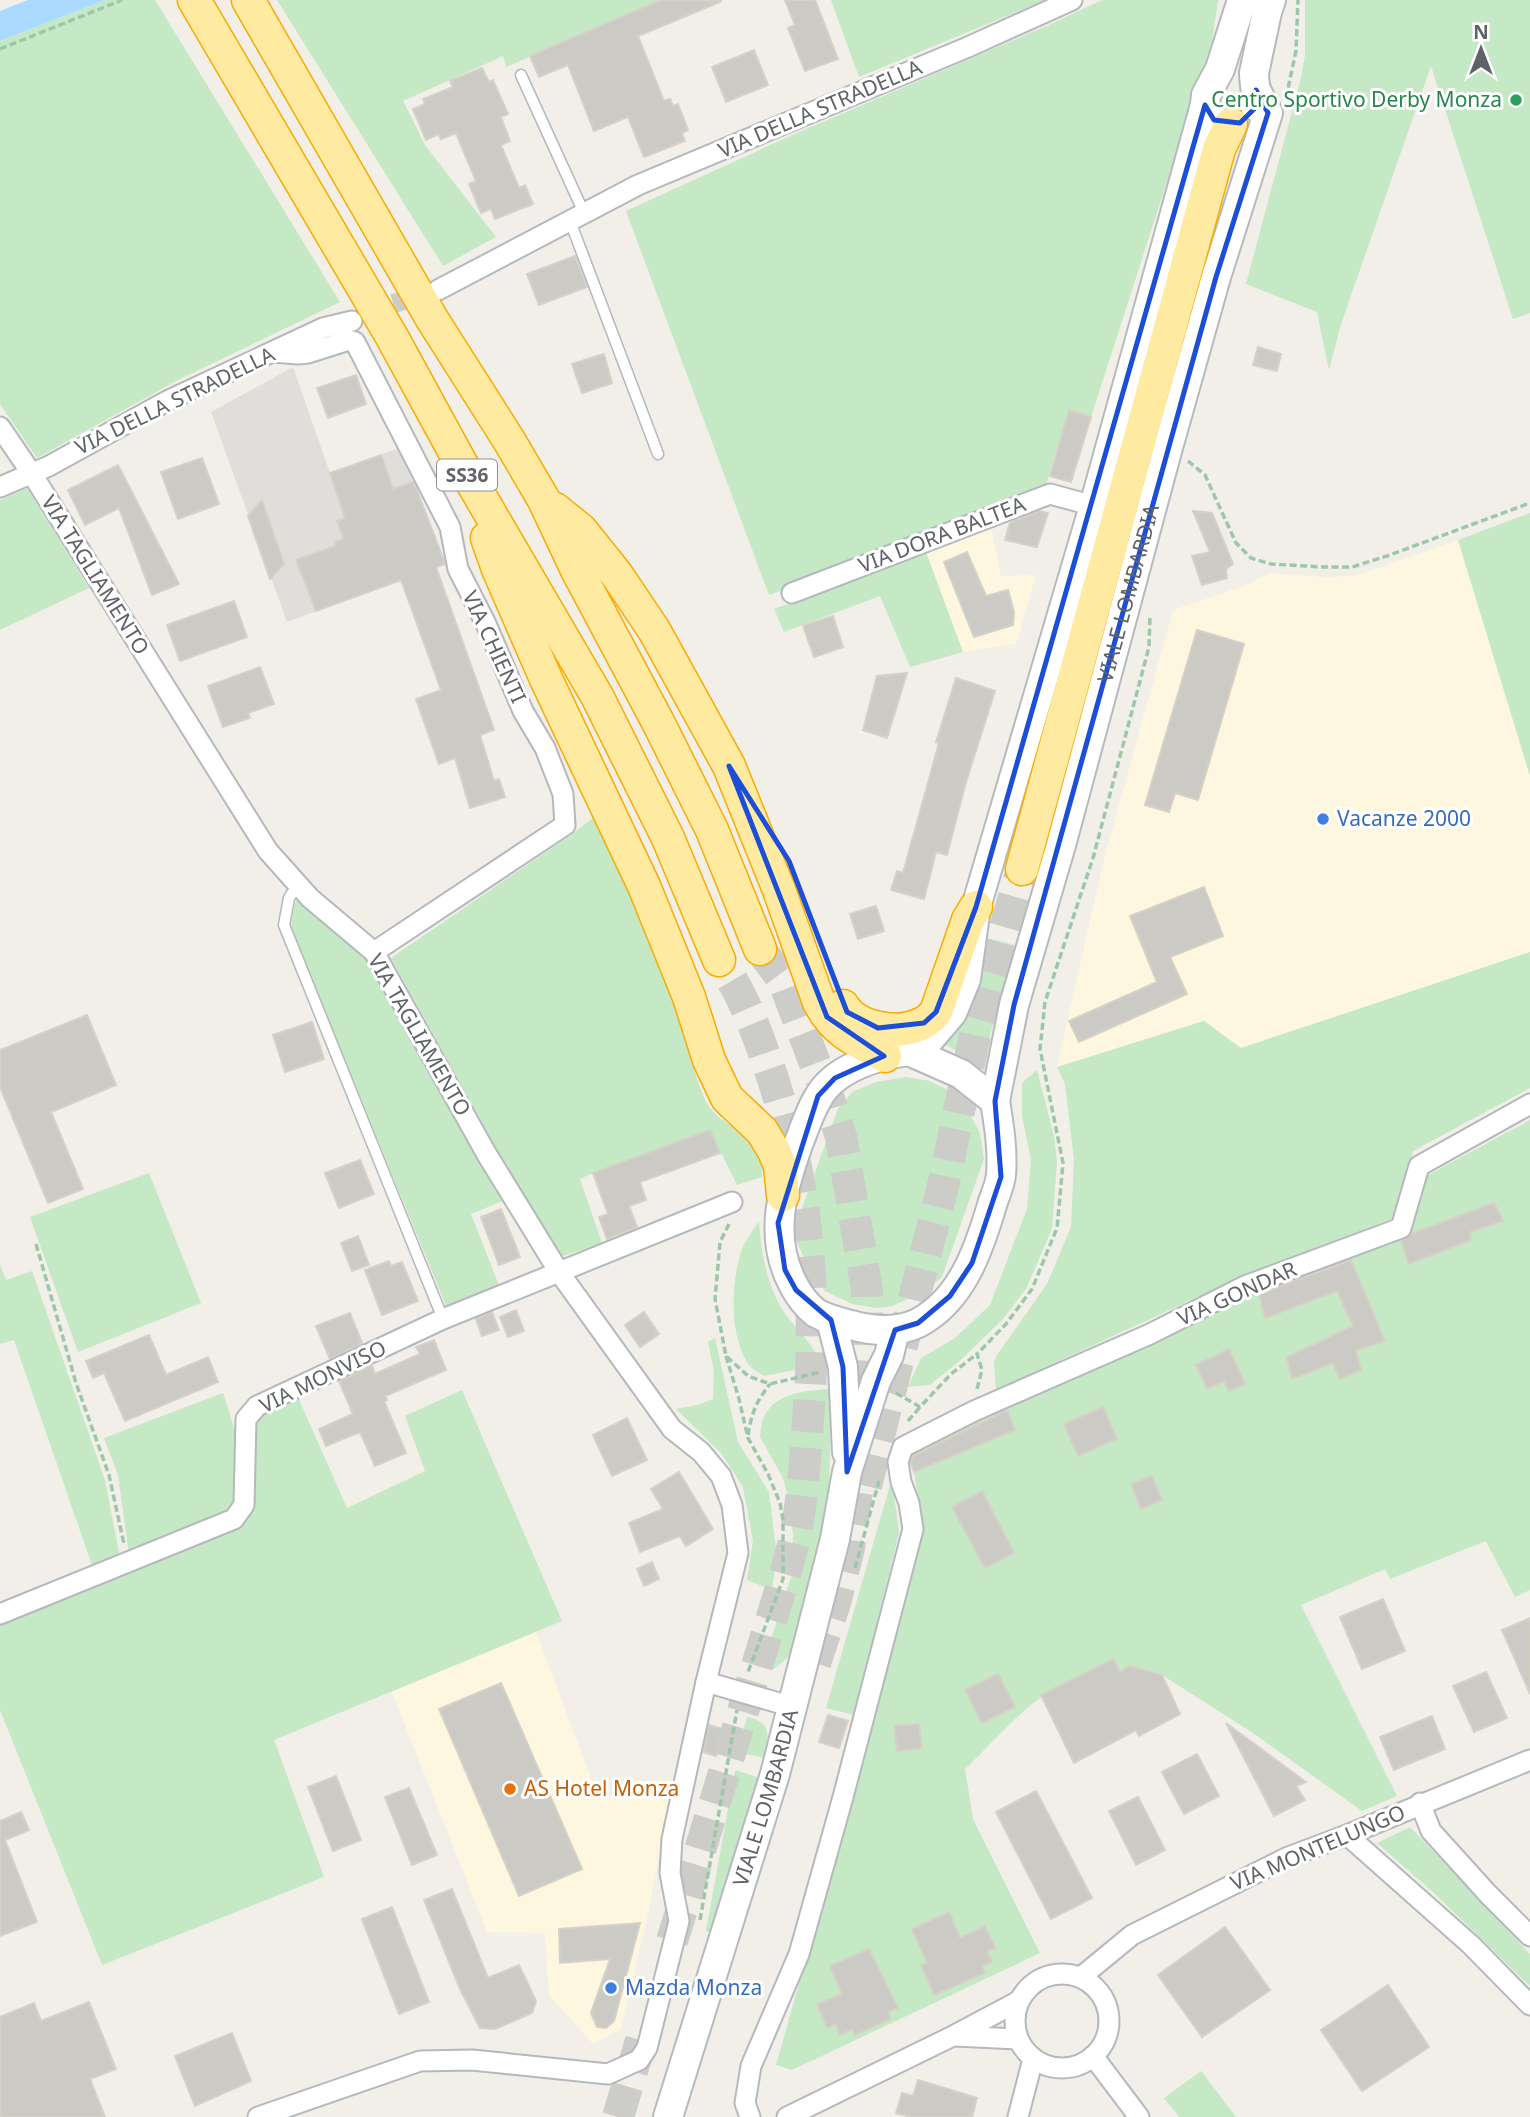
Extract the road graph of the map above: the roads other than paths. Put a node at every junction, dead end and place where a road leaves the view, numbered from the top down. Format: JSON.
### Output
{"nodes":[{"id":1,"x":194,"y":0,"type":"edge"},
{"id":2,"x":248,"y":0,"type":"edge"},
{"id":3,"x":1072,"y":0,"type":"edge"},
{"id":4,"x":1242,"y":0,"type":"edge"},
{"id":5,"x":1271,"y":0,"type":"edge"},
{"id":6,"x":521,"y":75,"type":"dead end"},
{"id":7,"x":1256,"y":90,"type":"junction"},
{"id":8,"x":1205,"y":105,"type":"junction"},
{"id":9,"x":1231,"y":124,"type":"junction"},
{"id":10,"x":577,"y":217,"type":"junction"},
{"id":11,"x":438,"y":290,"type":"tunnel mouth"},
{"id":12,"x":352,"y":320,"type":"tunnel mouth"},
{"id":13,"x":273,"y":352,"type":"junction"},
{"id":14,"x":0,"y":428,"type":"edge"},
{"id":15,"x":658,"y":454,"type":"dead end"},
{"id":16,"x":463,"y":467,"type":"junction"},
{"id":17,"x":32,"y":474,"type":"junction"},
{"id":18,"x":0,"y":487,"type":"edge"},
{"id":19,"x":544,"y":500,"type":"junction"},
{"id":20,"x":1094,"y":506,"type":"junction"},
{"id":21,"x":792,"y":593,"type":"dead end"},
{"id":22,"x":729,"y":766,"type":"junction"},
{"id":23,"x":1022,"y":869,"type":"tunnel mouth"},
{"id":24,"x":298,"y":884,"type":"junction"},
{"id":25,"x":976,"y":907,"type":"junction"},
{"id":26,"x":760,"y":949,"type":"tunnel mouth"},
{"id":27,"x":374,"y":951,"type":"junction"},
{"id":28,"x":719,"y":960,"type":"tunnel mouth"},
{"id":29,"x":897,"y":1054,"type":"junction"},
{"id":30,"x":995,"y":1101,"type":"junction"},
{"id":31,"x":1530,"y":1104,"type":"edge"},
{"id":32,"x":783,"y":1195,"type":"junction"},
{"id":33,"x":732,"y":1202,"type":"road end"},
{"id":34,"x":559,"y":1272,"type":"junction"},
{"id":35,"x":443,"y":1319,"type":"junction"},
{"id":36,"x":831,"y":1320,"type":"junction"},
{"id":37,"x":895,"y":1330,"type":"junction"},
{"id":38,"x":847,"y":1472,"type":"junction"},
{"id":39,"x":0,"y":1614,"type":"edge"},
{"id":40,"x":706,"y":1682,"type":"junction"},
{"id":41,"x":793,"y":1707,"type":"junction"},
{"id":42,"x":1530,"y":1760,"type":"edge"},
{"id":43,"x":1420,"y":1803,"type":"junction"},
{"id":44,"x":1347,"y":1835,"type":"junction"},
{"id":45,"x":1530,"y":1936,"type":"edge"},
{"id":46,"x":1081,"y":1977,"type":"junction"},
{"id":47,"x":1018,"y":2001,"type":"junction"},
{"id":48,"x":1530,"y":2005,"type":"edge"},
{"id":49,"x":953,"y":2036,"type":"junction"},
{"id":50,"x":1018,"y":2039,"type":"junction"},
{"id":51,"x":1093,"y":2056,"type":"junction"},
{"id":52,"x":1033,"y":2059,"type":"junction"},
{"id":53,"x":258,"y":2117,"type":"edge"},
{"id":54,"x":668,"y":2117,"type":"edge"},
{"id":55,"x":750,"y":2117,"type":"edge"},
{"id":56,"x":787,"y":2117,"type":"edge"},
{"id":57,"x":1017,"y":2117,"type":"edge"},
{"id":58,"x":1139,"y":2117,"type":"edge"}],
"edges":[{"from":1,"to":16,"type":"highway","number":"SS36"},
{"from":2,"to":19,"type":"highway","number":"SS36"},
{"from":3,"to":10,"type":"street","name":"VIA DELLA STRADELLA"},
{"from":4,"to":8,"type":"main road"},
{"from":5,"to":7,"type":"main road","name":"VIALE LOMBARDIA"},
{"from":6,"to":10,"type":"lane"},
{"from":7,"to":9,"type":"main road","name":"VIALE LOMBARDIA"},
{"from":7,"to":30,"type":"main road","name":"VIALE LOMBARDIA"},
{"from":8,"to":9,"type":"main road"},
{"from":8,"to":20,"type":"main road"},
{"from":9,"to":23,"type":"highway"},
{"from":10,"to":11,"type":"street","name":"VIA DELLA STRADELLA"},
{"from":10,"to":15,"type":"lane"},
{"from":12,"to":13,"type":"street","name":"VIA DELLA STRADELLA"},
{"from":13,"to":17,"type":"street","name":"VIA DELLA STRADELLA"},
{"from":13,"to":27,"type":"street","name":"VIA CHIENTI"},
{"from":14,"to":17,"type":"street","name":"VIA TAGLIAMENTO"},
{"from":16,"to":28,"type":"highway","number":"SS36"},
{"from":16,"to":32,"type":"highway"},
{"from":17,"to":18,"type":"street","name":"VIA DELLA STRADELLA"},
{"from":17,"to":24,"type":"street","name":"VIA TAGLIAMENTO"},
{"from":19,"to":22,"type":"highway","number":"SS36"},
{"from":19,"to":26,"type":"highway","number":"SS36"},
{"from":20,"to":21,"type":"street","name":"VIA DORA BALTEA"},
{"from":20,"to":25,"type":"main road"},
{"from":22,"to":25,"type":"highway"},
{"from":22,"to":29,"type":"highway","number":"SS36"},
{"from":24,"to":27,"type":"street","name":"VIA TAGLIAMENTO"},
{"from":24,"to":35,"type":"lane"},
{"from":25,"to":29,"type":"main road"},
{"from":27,"to":34,"type":"street","name":"VIA TAGLIAMENTO"},
{"from":29,"to":30,"type":"main road"},
{"from":29,"to":32,"type":"main road"},
{"from":30,"to":37,"type":"main road"},
{"from":31,"to":55,"type":"street","name":"VIA GONDAR"},
{"from":32,"to":36,"type":"main road"},
{"from":33,"to":34,"type":"street","name":"VIA MONVISO"},
{"from":34,"to":35,"type":"street","name":"VIA MONVISO"},
{"from":34,"to":40,"type":"street","name":"VIA TAGLIAMENTO"},
{"from":35,"to":39,"type":"street","name":"VIA MONVISO"},
{"from":36,"to":37,"type":"main road"},
{"from":36,"to":38,"type":"main road","name":"VIALE LOMBARDIA"},
{"from":37,"to":38,"type":"main road","name":"VIALE LOMBARDIA"},
{"from":38,"to":41,"type":"main road","name":"VIALE LOMBARDIA"},
{"from":40,"to":41,"type":"street"},
{"from":40,"to":53,"type":"street"},
{"from":41,"to":54,"type":"main road","name":"VIALE LOMBARDIA"},
{"from":42,"to":43,"type":"street","name":"VIA MONTELUNGO"},
{"from":43,"to":44,"type":"street","name":"VIA MONTELUNGO"},
{"from":43,"to":45,"type":"street"},
{"from":44,"to":46,"type":"street","name":"VIA MONTELUNGO"},
{"from":44,"to":48,"type":"street"},
{"from":46,"to":47,"type":"street"},
{"from":46,"to":51,"type":"street"},
{"from":47,"to":49,"type":"street"},
{"from":47,"to":50,"type":"street"},
{"from":49,"to":50,"type":"street"},
{"from":49,"to":56,"type":"street"},
{"from":50,"to":52,"type":"street"},
{"from":51,"to":52,"type":"street"},
{"from":51,"to":58,"type":"street"},
{"from":52,"to":57,"type":"street"}]}
